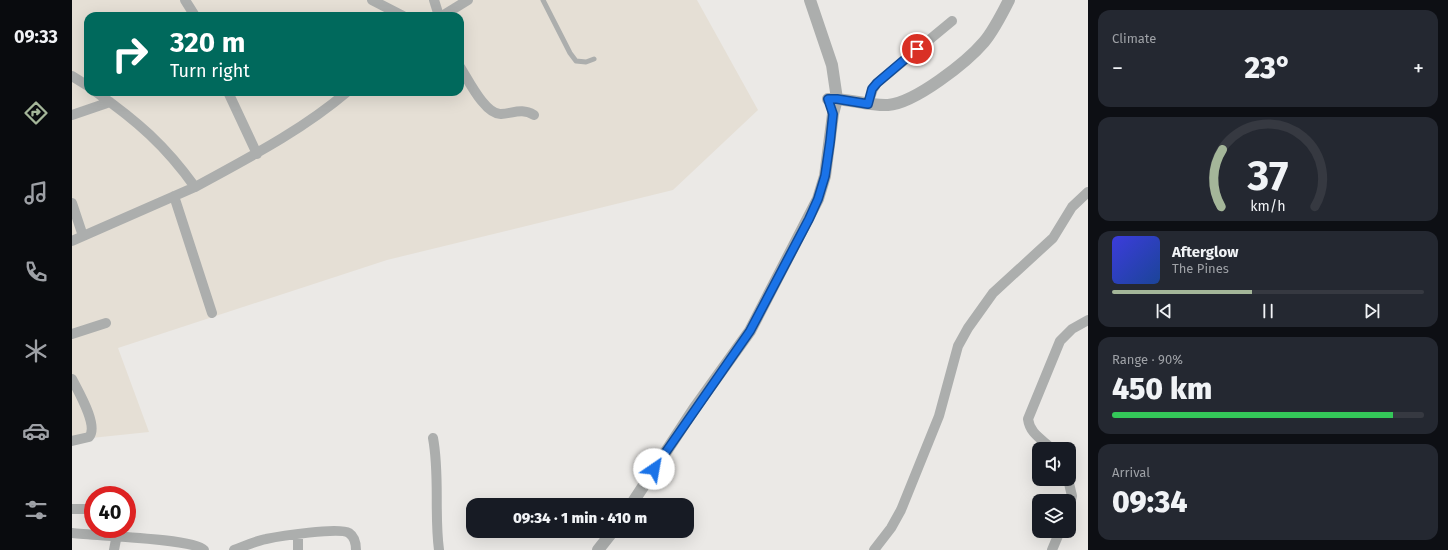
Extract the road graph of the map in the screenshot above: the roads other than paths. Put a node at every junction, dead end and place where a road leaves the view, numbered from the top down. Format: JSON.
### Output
{"nodes":[{"id":1,"x":185,"y":0,"type":"edge"},
{"id":2,"x":372,"y":0,"type":"edge"},
{"id":3,"x":434,"y":0,"type":"edge"},
{"id":4,"x":468,"y":0,"type":"edge"},
{"id":5,"x":543,"y":0,"type":"edge"},
{"id":6,"x":801,"y":0,"type":"edge"},
{"id":7,"x":810,"y":0,"type":"edge"},
{"id":8,"x":1009,"y":0,"type":"edge"},
{"id":9,"x":192,"y":12,"type":"edge"},
{"id":10,"x":395,"y":12,"type":"edge"},
{"id":11,"x":438,"y":12,"type":"edge"},
{"id":12,"x":448,"y":12,"type":"edge"},
{"id":13,"x":952,"y":21,"type":"dead end"},
{"id":14,"x":594,"y":58,"type":"dead end"},
{"id":15,"x":464,"y":73,"type":"edge"},
{"id":16,"x":72,"y":76,"type":"edge"},
{"id":17,"x":84,"y":84,"type":"edge"},
{"id":18,"x":102,"y":96,"type":"edge"},
{"id":19,"x":230,"y":96,"type":"edge"},
{"id":20,"x":342,"y":96,"type":"edge"},
{"id":21,"x":832,"y":99,"type":"junction"},
{"id":22,"x":110,"y":102,"type":"junction"},
{"id":23,"x":868,"y":104,"type":"junction"},
{"id":24,"x":72,"y":115,"type":"edge"},
{"id":25,"x":534,"y":115,"type":"dead end"},
{"id":26,"x":257,"y":154,"type":"junction"},
{"id":27,"x":195,"y":187,"type":"junction"},
{"id":28,"x":1088,"y":192,"type":"edge"},
{"id":29,"x":174,"y":196,"type":"junction"},
{"id":30,"x":72,"y":203,"type":"edge"},
{"id":31,"x":82,"y":236,"type":"junction"},
{"id":32,"x":72,"y":241,"type":"edge"},
{"id":33,"x":212,"y":313,"type":"dead end"},
{"id":34,"x":1088,"y":320,"type":"edge"},
{"id":35,"x":106,"y":323,"type":"dead end"},
{"id":36,"x":72,"y":334,"type":"edge"},
{"id":37,"x":72,"y":379,"type":"edge"},
{"id":38,"x":433,"y":438,"type":"dead end"},
{"id":39,"x":72,"y":441,"type":"edge"},
{"id":40,"x":1044,"y":442,"type":"edge"},
{"id":41,"x":636,"y":498,"type":"edge"},
{"id":42,"x":72,"y":508,"type":"edge"},
{"id":43,"x":84,"y":509,"type":"edge"},
{"id":44,"x":72,"y":533,"type":"edge"},
{"id":45,"x":84,"y":533,"type":"edge"},
{"id":46,"x":298,"y":534,"type":"junction"},
{"id":47,"x":136,"y":535,"type":"edge"},
{"id":48,"x":117,"y":538,"type":"edge"},
{"id":49,"x":607,"y":538,"type":"edge"},
{"id":50,"x":1057,"y":538,"type":"edge"},
{"id":51,"x":114,"y":550,"type":"edge"},
{"id":52,"x":204,"y":550,"type":"edge"},
{"id":53,"x":234,"y":550,"type":"edge"},
{"id":54,"x":298,"y":550,"type":"edge"},
{"id":55,"x":356,"y":550,"type":"edge"},
{"id":56,"x":439,"y":550,"type":"edge"},
{"id":57,"x":598,"y":550,"type":"edge"},
{"id":58,"x":874,"y":550,"type":"edge"},
{"id":59,"x":1052,"y":550,"type":"edge"}],
"edges":[{"from":1,"to":9,"type":"street"},
{"from":2,"to":10,"type":"street"},
{"from":3,"to":11,"type":"street"},
{"from":4,"to":12,"type":"street"},
{"from":5,"to":14,"type":"lane"},
{"from":6,"to":21,"type":"street"},
{"from":7,"to":21,"type":"street"},
{"from":8,"to":23,"type":"street"},
{"from":13,"to":23,"type":"street"},
{"from":15,"to":25,"type":"street"},
{"from":16,"to":17,"type":"street"},
{"from":18,"to":22,"type":"street"},
{"from":19,"to":26,"type":"street"},
{"from":20,"to":26,"type":"street"},
{"from":21,"to":23,"type":"street"},
{"from":21,"to":41,"type":"street"},
{"from":22,"to":24,"type":"street"},
{"from":22,"to":27,"type":"street"},
{"from":26,"to":27,"type":"street"},
{"from":27,"to":29,"type":"street"},
{"from":28,"to":58,"type":"street"},
{"from":29,"to":31,"type":"street"},
{"from":29,"to":33,"type":"street"},
{"from":30,"to":31,"type":"street"},
{"from":31,"to":32,"type":"street"},
{"from":34,"to":40,"type":"street"},
{"from":35,"to":36,"type":"street"},
{"from":37,"to":39,"type":"street"},
{"from":38,"to":56,"type":"street"},
{"from":42,"to":43,"type":"street"},
{"from":44,"to":45,"type":"street"},
{"from":46,"to":53,"type":"street"},
{"from":46,"to":54,"type":"street"},
{"from":46,"to":55,"type":"street"},
{"from":47,"to":52,"type":"street"},
{"from":48,"to":51,"type":"street"},
{"from":49,"to":57,"type":"street"},
{"from":50,"to":59,"type":"street"}]}
